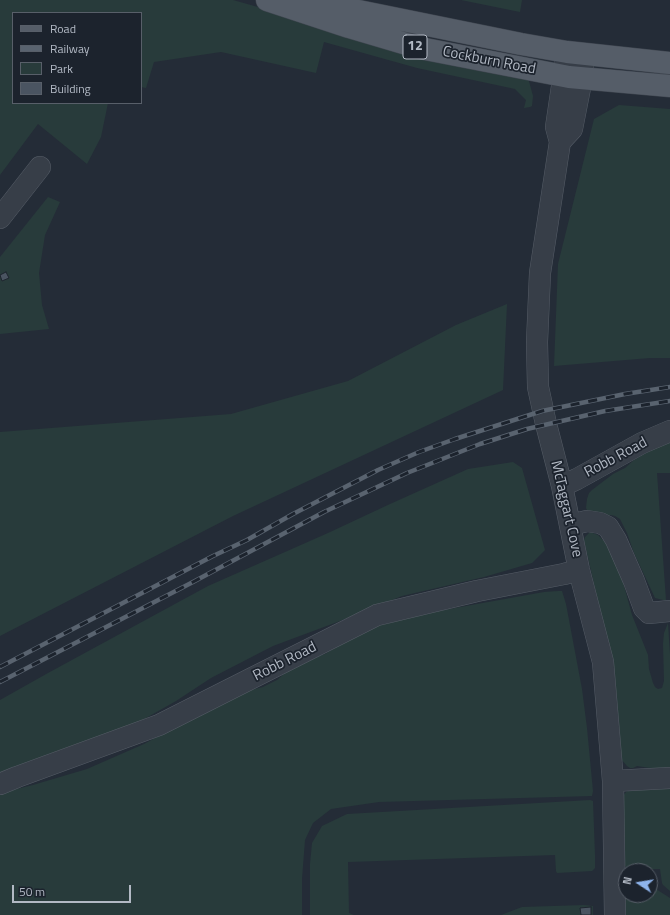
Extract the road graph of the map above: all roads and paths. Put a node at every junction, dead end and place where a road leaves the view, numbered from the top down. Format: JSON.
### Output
{"nodes":[{"id":1,"x":267,"y":0,"type":"edge"},
{"id":2,"x":302,"y":0,"type":"edge"},
{"id":3,"x":576,"y":53,"type":"junction"},
{"id":4,"x":670,"y":63,"type":"edge"},
{"id":5,"x":572,"y":77,"type":"junction"},
{"id":6,"x":670,"y":86,"type":"edge"},
{"id":7,"x":40,"y":167,"type":"dead end"},
{"id":8,"x":4,"y":214,"type":"edge"},
{"id":9,"x":670,"y":431,"type":"edge"},
{"id":10,"x":562,"y":486,"type":"junction"},
{"id":11,"x":570,"y":524,"type":"junction"},
{"id":12,"x":579,"y":570,"type":"junction"},
{"id":13,"x":670,"y":611,"type":"edge"},
{"id":14,"x":670,"y":778,"type":"edge"},
{"id":15,"x":613,"y":781,"type":"junction"},
{"id":16,"x":0,"y":784,"type":"edge"},
{"id":17,"x":619,"y":863,"type":"edge"},
{"id":18,"x":618,"y":891,"type":"edge"},
{"id":19,"x":615,"y":915,"type":"edge"}],
"edges":[{"from":1,"to":5,"type":"main road","name":"Cockburn Road","number":"12"},
{"from":2,"to":3,"type":"main road","name":"Cockburn Road","number":"12"},
{"from":3,"to":4,"type":"main road","name":"Cockburn Road","number":"12"},
{"from":3,"to":5,"type":"street","name":"McTaggart Cove"},
{"from":5,"to":6,"type":"main road","name":"Cockburn Road","number":"12"},
{"from":5,"to":10,"type":"street","name":"McTaggart Cove"},
{"from":7,"to":8,"type":"street"},
{"from":9,"to":10,"type":"street","name":"Robb Road"},
{"from":10,"to":11,"type":"street","name":"McTaggart Cove"},
{"from":11,"to":12,"type":"street","name":"McTaggart Cove"},
{"from":11,"to":13,"type":"street"},
{"from":12,"to":15,"type":"street","name":"McTaggart Cove"},
{"from":12,"to":16,"type":"street","name":"Robb Road"},
{"from":14,"to":15,"type":"street"},
{"from":15,"to":17,"type":"street","name":"McTaggart Cove"},
{"from":18,"to":19,"type":"street","name":"McTaggart Cove"}]}
